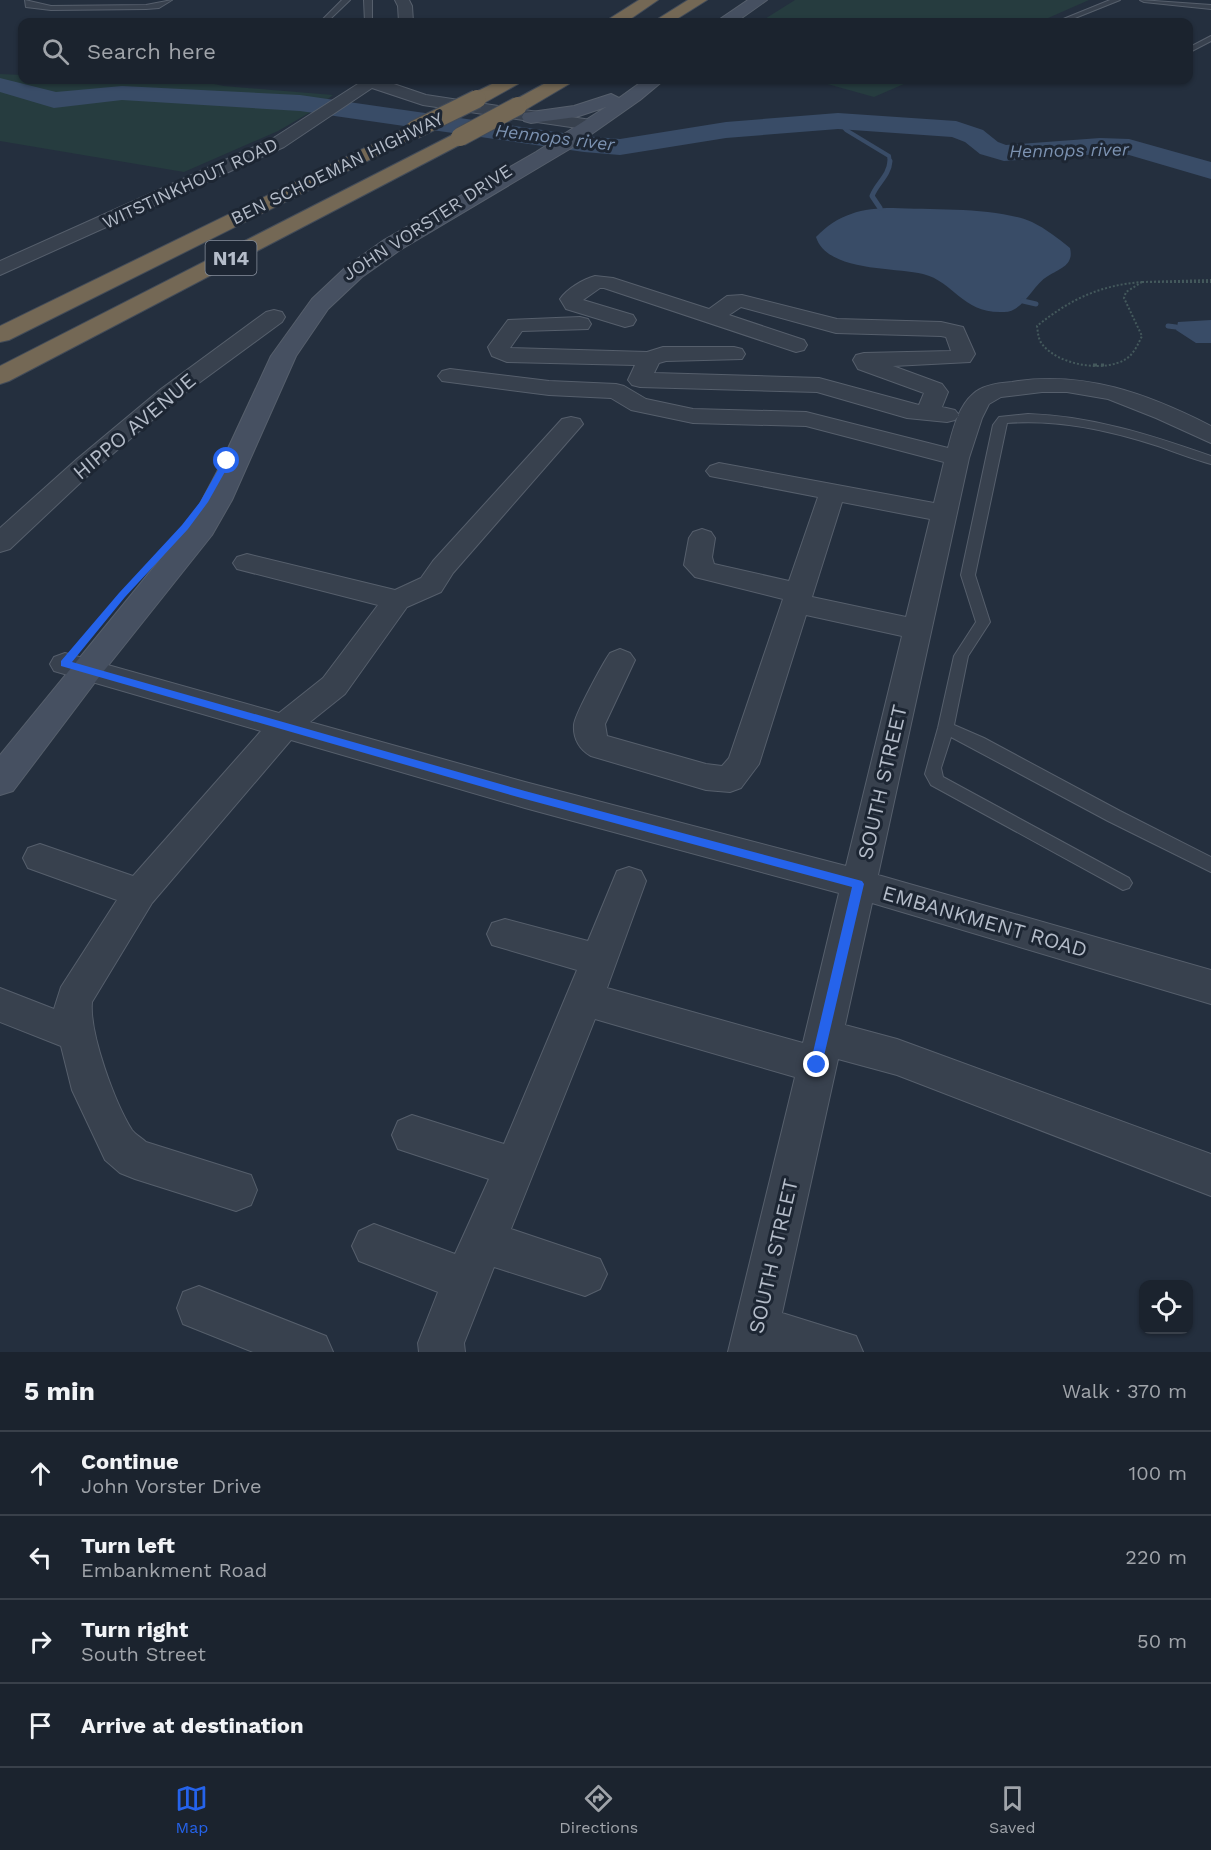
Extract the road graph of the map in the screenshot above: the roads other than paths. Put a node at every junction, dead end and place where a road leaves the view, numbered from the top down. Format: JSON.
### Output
{"nodes":[{"id":1,"x":29,"y":0,"type":"edge"},
{"id":2,"x":168,"y":0,"type":"edge"},
{"id":3,"x":346,"y":0,"type":"edge"},
{"id":4,"x":368,"y":0,"type":"edge"},
{"id":5,"x":402,"y":0,"type":"edge"},
{"id":6,"x":650,"y":0,"type":"edge"},
{"id":7,"x":699,"y":0,"type":"edge"},
{"id":8,"x":759,"y":0,"type":"edge"},
{"id":9,"x":1116,"y":0,"type":"edge"},
{"id":10,"x":1144,"y":0,"type":"edge"},
{"id":11,"x":1211,"y":7,"type":"edge"},
{"id":12,"x":327,"y":18,"type":"edge"},
{"id":13,"x":369,"y":18,"type":"edge"},
{"id":14,"x":406,"y":18,"type":"edge"},
{"id":15,"x":621,"y":18,"type":"edge"},
{"id":16,"x":668,"y":18,"type":"edge"},
{"id":17,"x":732,"y":18,"type":"edge"},
{"id":18,"x":1070,"y":18,"type":"edge"},
{"id":19,"x":1211,"y":38,"type":"edge"},
{"id":20,"x":1193,"y":48,"type":"edge"},
{"id":21,"x":369,"y":84,"type":"edge"},
{"id":22,"x":381,"y":84,"type":"edge"},
{"id":23,"x":505,"y":84,"type":"edge"},
{"id":24,"x":558,"y":84,"type":"edge"},
{"id":25,"x":635,"y":84,"type":"edge"},
{"id":26,"x":649,"y":84,"type":"edge"},
{"id":27,"x":615,"y":98,"type":"junction"},
{"id":28,"x":525,"y":111,"type":"junction"},
{"id":29,"x":569,"y":135,"type":"junction"},
{"id":30,"x":0,"y":269,"type":"edge"},
{"id":31,"x":274,"y":317,"type":"dead end"},
{"id":32,"x":711,"y":318,"type":"junction"},
{"id":33,"x":625,"y":320,"type":"dead end"},
{"id":34,"x":580,"y":324,"type":"dead end"},
{"id":35,"x":0,"y":335,"type":"edge"},
{"id":36,"x":796,"y":345,"type":"dead end"},
{"id":37,"x":734,"y":354,"type":"dead end"},
{"id":38,"x":650,"y":359,"type":"junction"},
{"id":39,"x":0,"y":376,"type":"edge"},
{"id":40,"x":450,"y":376,"type":"dead end"},
{"id":41,"x":635,"y":389,"type":"junction"},
{"id":42,"x":928,"y":412,"type":"junction"},
{"id":43,"x":970,"y":419,"type":"junction"},
{"id":44,"x":572,"y":424,"type":"dead end"},
{"id":45,"x":1211,"y":436,"type":"edge"},
{"id":46,"x":957,"y":458,"type":"junction"},
{"id":47,"x":1211,"y":460,"type":"edge"},
{"id":48,"x":719,"y":471,"type":"dead end"},
{"id":49,"x":833,"y":491,"type":"junction"},
{"id":50,"x":944,"y":513,"type":"junction"},
{"id":51,"x":702,"y":538,"type":"dead end"},
{"id":52,"x":0,"y":543,"type":"edge"},
{"id":53,"x":247,"y":562,"type":"dead end"},
{"id":54,"x":797,"y":598,"type":"junction"},
{"id":55,"x":397,"y":600,"type":"junction"},
{"id":56,"x":917,"y":629,"type":"junction"},
{"id":57,"x":620,"y":660,"type":"dead end"},
{"id":58,"x":76,"y":666,"type":"junction"},
{"id":59,"x":286,"y":725,"type":"junction"},
{"id":60,"x":946,"y":728,"type":"junction"},
{"id":61,"x":0,"y":744,"type":"edge"},
{"id":62,"x":0,"y":781,"type":"edge"},
{"id":63,"x":40,"y":858,"type":"dead end"},
{"id":64,"x":1211,"y":865,"type":"edge"},
{"id":65,"x":629,"y":881,"type":"dead end"},
{"id":66,"x":1123,"y":883,"type":"dead end"},
{"id":67,"x":858,"y":884,"type":"junction"},
{"id":68,"x":140,"y":893,"type":"junction"},
{"id":69,"x":505,"y":934,"type":"dead end"},
{"id":70,"x":599,"y":960,"type":"junction"},
{"id":71,"x":1211,"y":987,"type":"edge"},
{"id":72,"x":584,"y":999,"type":"junction"},
{"id":73,"x":0,"y":1005,"type":"edge"},
{"id":74,"x":77,"y":1035,"type":"junction"},
{"id":75,"x":820,"y":1051,"type":"junction"},
{"id":76,"x":412,"y":1135,"type":"dead end"},
{"id":77,"x":514,"y":1167,"type":"junction"},
{"id":78,"x":1211,"y":1175,"type":"edge"},
{"id":79,"x":236,"y":1190,"type":"dead end"},
{"id":80,"x":484,"y":1242,"type":"junction"},
{"id":81,"x":374,"y":1246,"type":"dead end"},
{"id":82,"x":585,"y":1274,"type":"dead end"},
{"id":83,"x":465,"y":1280,"type":"junction"},
{"id":84,"x":199,"y":1308,"type":"dead end"},
{"id":85,"x":754,"y":1340,"type":"edge"},
{"id":86,"x":295,"y":1349,"type":"edge"},
{"id":87,"x":442,"y":1352,"type":"edge"},
{"id":88,"x":840,"y":1352,"type":"edge"}],
"edges":[{"from":1,"to":2,"type":"lane"},
{"from":3,"to":12,"type":"lane"},
{"from":4,"to":13,"type":"lane"},
{"from":5,"to":14,"type":"street"},
{"from":6,"to":15,"type":"highway"},
{"from":7,"to":16,"type":"highway"},
{"from":8,"to":17,"type":"main road"},
{"from":9,"to":18,"type":"lane"},
{"from":10,"to":11,"type":"lane"},
{"from":19,"to":20,"type":"lane"},
{"from":21,"to":30,"type":"street","name":"WITSTINKHOUT ROAD"},
{"from":22,"to":28,"type":"street"},
{"from":23,"to":35,"type":"highway","name":"BEN SCHOEMAN HIGHWAY","number":"N14","bridge":true},
{"from":24,"to":28,"type":"highway","name":"BEN SCHOEMAN HIGHWAY","number":"N14"},
{"from":25,"to":27,"type":"main road"},
{"from":26,"to":29,"type":"main road"},
{"from":27,"to":28,"type":"main road"},
{"from":27,"to":29,"type":"main road"},
{"from":28,"to":29,"type":"street"},
{"from":28,"to":39,"type":"highway","name":"BEN SCHOEMAN HIGHWAY","number":"N14","bridge":true},
{"from":29,"to":58,"type":"main road","name":"JOHN VORSTER DRIVE"},
{"from":31,"to":52,"type":"street","name":"HIPPO AVENUE"},
{"from":32,"to":33,"type":"street"},
{"from":32,"to":36,"type":"street"},
{"from":32,"to":42,"type":"street"},
{"from":34,"to":38,"type":"street"},
{"from":37,"to":38,"type":"street"},
{"from":38,"to":41,"type":"street"},
{"from":40,"to":41,"type":"street"},
{"from":41,"to":42,"type":"street"},
{"from":41,"to":46,"type":"street"},
{"from":42,"to":43,"type":"street"},
{"from":43,"to":45,"type":"street","name":"SOUTH STREET"},
{"from":43,"to":46,"type":"street","name":"SOUTH STREET"},
{"from":44,"to":55,"type":"street"},
{"from":46,"to":50,"type":"street","name":"SOUTH STREET"},
{"from":47,"to":60,"type":"lane"},
{"from":48,"to":49,"type":"street"},
{"from":49,"to":50,"type":"street"},
{"from":49,"to":54,"type":"street"},
{"from":50,"to":56,"type":"street","name":"SOUTH STREET"},
{"from":51,"to":54,"type":"street"},
{"from":53,"to":55,"type":"street"},
{"from":54,"to":56,"type":"street"},
{"from":54,"to":57,"type":"street"},
{"from":55,"to":59,"type":"street"},
{"from":56,"to":67,"type":"street","name":"SOUTH STREET"},
{"from":58,"to":59,"type":"street","name":"EMBANKMENT ROAD"},
{"from":58,"to":61,"type":"main road","name":"JOHN VORSTER DRIVE"},
{"from":58,"to":62,"type":"main road","name":"JOHN VORSTER DRIVE"},
{"from":59,"to":67,"type":"street","name":"EMBANKMENT ROAD"},
{"from":59,"to":68,"type":"street"},
{"from":60,"to":64,"type":"lane"},
{"from":60,"to":66,"type":"lane"},
{"from":63,"to":68,"type":"street"},
{"from":65,"to":70,"type":"street"},
{"from":67,"to":71,"type":"street","name":"EMBANKMENT ROAD"},
{"from":67,"to":75,"type":"street","name":"SOUTH STREET"},
{"from":68,"to":74,"type":"street"},
{"from":69,"to":70,"type":"street"},
{"from":70,"to":72,"type":"street"},
{"from":72,"to":75,"type":"street"},
{"from":72,"to":77,"type":"street"},
{"from":73,"to":74,"type":"street"},
{"from":74,"to":79,"type":"street"},
{"from":75,"to":78,"type":"street"},
{"from":75,"to":85,"type":"street","name":"SOUTH STREET"},
{"from":76,"to":77,"type":"street"},
{"from":77,"to":80,"type":"street"},
{"from":80,"to":82,"type":"street"},
{"from":80,"to":83,"type":"street"},
{"from":81,"to":83,"type":"street"},
{"from":83,"to":87,"type":"street"},
{"from":84,"to":86,"type":"street"},
{"from":85,"to":88,"type":"street"}]}
